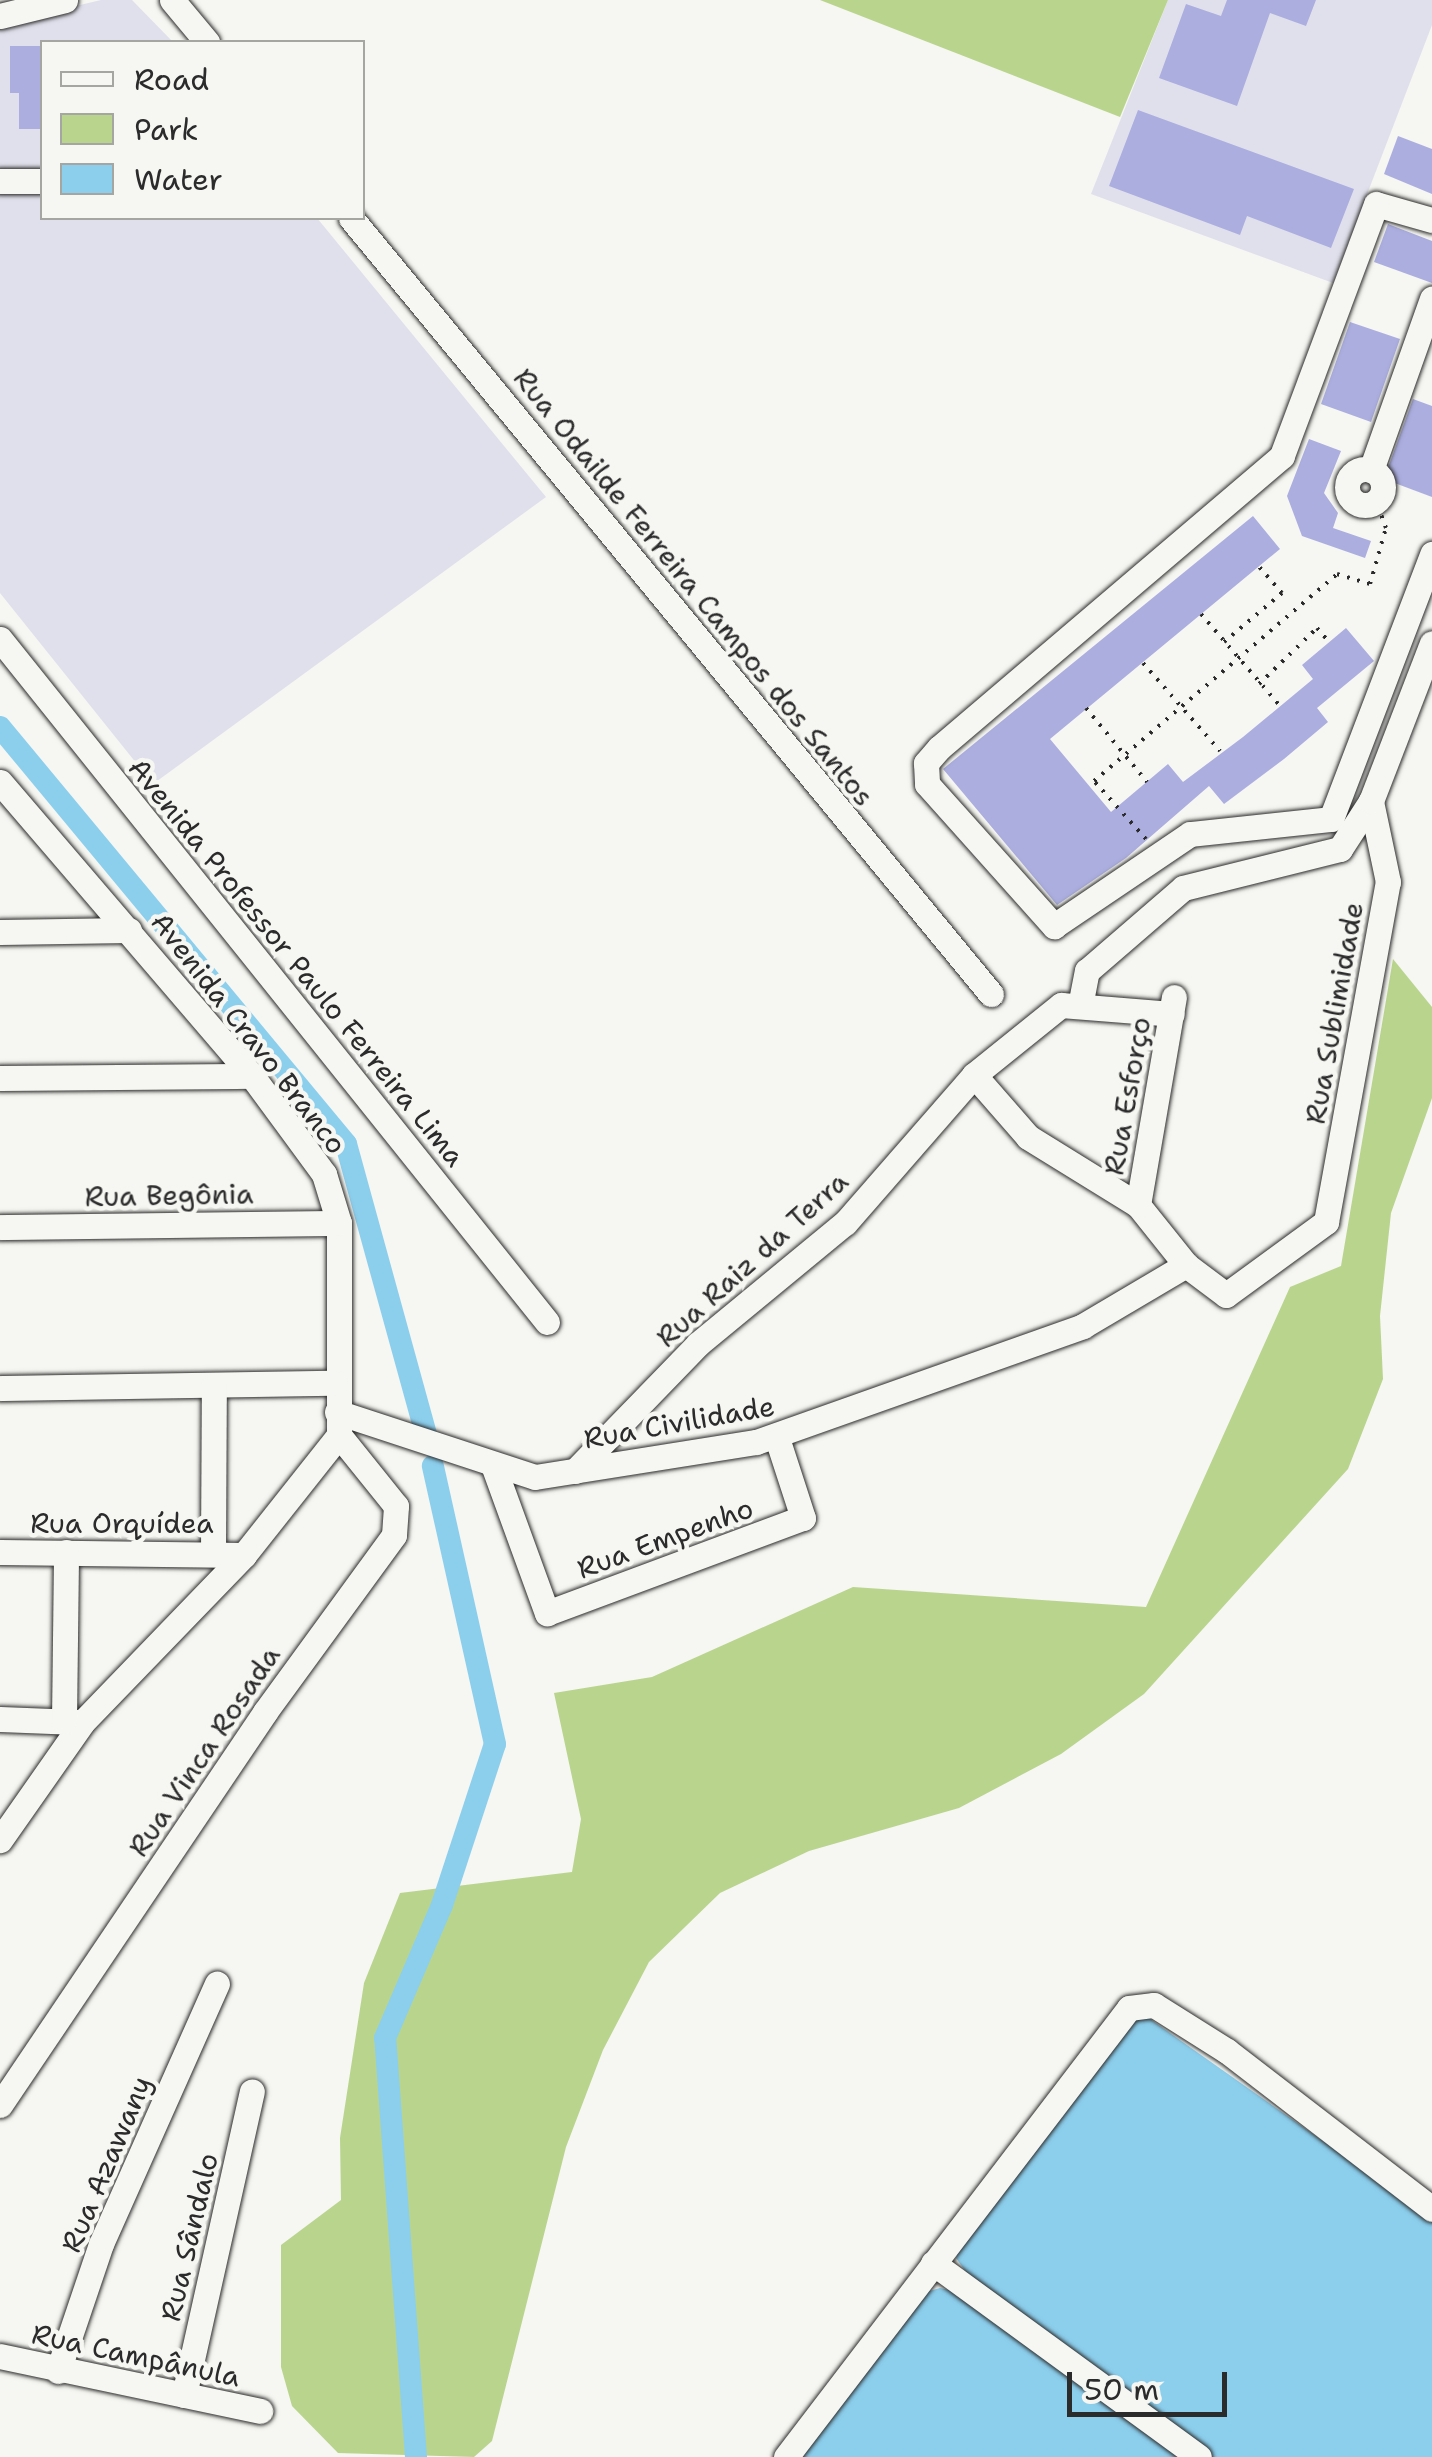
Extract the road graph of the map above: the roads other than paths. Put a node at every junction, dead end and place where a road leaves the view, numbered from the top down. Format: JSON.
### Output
{"nodes":[{"id":1,"x":64,"y":0,"type":"edge"},
{"id":2,"x":172,"y":0,"type":"edge"},
{"id":3,"x":0,"y":16,"type":"edge"},
{"id":4,"x":205,"y":40,"type":"edge"},
{"id":5,"x":0,"y":181,"type":"edge"},
{"id":6,"x":40,"y":181,"type":"edge"},
{"id":7,"x":353,"y":220,"type":"edge"},
{"id":8,"x":1432,"y":220,"type":"edge"},
{"id":9,"x":1432,"y":299,"type":"edge"},
{"id":10,"x":1376,"y":501,"type":"road end"},
{"id":11,"x":1432,"y":554,"type":"edge"},
{"id":12,"x":0,"y":639,"type":"edge"},
{"id":13,"x":1432,"y":644,"type":"edge"},
{"id":14,"x":1,"y":786,"type":"edge"},
{"id":15,"x":1371,"y":801,"type":"junction"},
{"id":16,"x":129,"y":930,"type":"junction"},
{"id":17,"x":0,"y":932,"type":"edge"},
{"id":18,"x":991,"y":994,"type":"dead end"},
{"id":19,"x":1080,"y":1006,"type":"junction"},
{"id":20,"x":1173,"y":1006,"type":"joint"},
{"id":21,"x":974,"y":1074,"type":"junction"},
{"id":22,"x":252,"y":1076,"type":"junction"},
{"id":23,"x":0,"y":1078,"type":"edge"},
{"id":24,"x":1138,"y":1205,"type":"junction"},
{"id":25,"x":340,"y":1223,"type":"junction"},
{"id":26,"x":0,"y":1227,"type":"edge"},
{"id":27,"x":1186,"y":1265,"type":"junction"},
{"id":28,"x":548,"y":1322,"type":"dead end"},
{"id":29,"x":335,"y":1383,"type":"junction"},
{"id":30,"x":214,"y":1386,"type":"junction"},
{"id":31,"x":0,"y":1388,"type":"edge"},
{"id":32,"x":338,"y":1423,"type":"junction"},
{"id":33,"x":777,"y":1438,"type":"junction"},
{"id":34,"x":493,"y":1466,"type":"junction"},
{"id":35,"x":575,"y":1471,"type":"junction"},
{"id":36,"x":0,"y":1552,"type":"edge"},
{"id":37,"x":66,"y":1552,"type":"junction"},
{"id":38,"x":213,"y":1552,"type":"junction"},
{"id":39,"x":244,"y":1555,"type":"junction"},
{"id":40,"x":0,"y":1719,"type":"edge"},
{"id":41,"x":73,"y":1722,"type":"junction"},
{"id":42,"x":0,"y":1840,"type":"edge"},
{"id":43,"x":216,"y":1984,"type":"dead end"},
{"id":44,"x":252,"y":2092,"type":"dead end"},
{"id":45,"x":0,"y":2105,"type":"edge"},
{"id":46,"x":1432,"y":2209,"type":"edge"},
{"id":47,"x":933,"y":2263,"type":"junction"},
{"id":48,"x":0,"y":2356,"type":"edge"},
{"id":49,"x":58,"y":2371,"type":"junction"},
{"id":50,"x":184,"y":2396,"type":"junction"},
{"id":51,"x":260,"y":2411,"type":"dead end"},
{"id":52,"x":786,"y":2457,"type":"edge"},
{"id":53,"x":1199,"y":2457,"type":"edge"}],
"edges":[{"from":1,"to":3,"type":"street"},
{"from":2,"to":4,"type":"street"},
{"from":5,"to":6,"type":"street"},
{"from":7,"to":18,"type":"street","name":"Rua Odailde Ferreira Campos dos Santos"},
{"from":8,"to":11,"type":"street"},
{"from":9,"to":10,"type":"street"},
{"from":12,"to":28,"type":"street","name":"Avenida Professor Paulo Ferreira Lima"},
{"from":13,"to":15,"type":"street"},
{"from":14,"to":16,"type":"street","name":"Avenida Cravo Branco"},
{"from":15,"to":19,"type":"street"},
{"from":15,"to":27,"type":"street","name":"Rua Sublimidade"},
{"from":16,"to":17,"type":"street"},
{"from":16,"to":22,"type":"street","name":"Avenida Cravo Branco"},
{"from":19,"to":20,"type":"street","name":"Rua Raiz da Terra"},
{"from":19,"to":21,"type":"street","name":"Rua Raiz da Terra"},
{"from":20,"to":24,"type":"street","name":"Rua Esforço"},
{"from":21,"to":24,"type":"street"},
{"from":21,"to":35,"type":"street","name":"Rua Raiz da Terra"},
{"from":22,"to":23,"type":"street"},
{"from":22,"to":25,"type":"street","name":"Avenida Cravo Branco"},
{"from":24,"to":27,"type":"street"},
{"from":25,"to":26,"type":"street","name":"Rua Begônia"},
{"from":25,"to":29,"type":"street","name":"Avenida Cravo Branco"},
{"from":27,"to":33,"type":"street","name":"Rua Civilidade"},
{"from":29,"to":30,"type":"street"},
{"from":29,"to":32,"type":"street","name":"Avenida Cravo Branco"},
{"from":30,"to":31,"type":"street"},
{"from":30,"to":38,"type":"street"},
{"from":32,"to":34,"type":"street","name":"Rua Civilidade"},
{"from":32,"to":39,"type":"street"},
{"from":32,"to":45,"type":"street","name":"Rua Vinca Rosada"},
{"from":33,"to":34,"type":"street","name":"Rua Empenho"},
{"from":33,"to":35,"type":"street","name":"Rua Civilidade"},
{"from":34,"to":35,"type":"street","name":"Rua Civilidade"},
{"from":36,"to":37,"type":"street","name":"Rua Orquídea"},
{"from":37,"to":38,"type":"street","name":"Rua Orquídea"},
{"from":37,"to":41,"type":"street"},
{"from":38,"to":39,"type":"street","name":"Rua Orquídea"},
{"from":39,"to":41,"type":"street"},
{"from":40,"to":41,"type":"street"},
{"from":41,"to":42,"type":"street"},
{"from":43,"to":49,"type":"street","name":"Rua Azawany"},
{"from":44,"to":50,"type":"street","name":"Rua Sândalo"},
{"from":46,"to":47,"type":"street"},
{"from":47,"to":52,"type":"street"},
{"from":47,"to":53,"type":"street"},
{"from":48,"to":49,"type":"street","name":"Rua Campânula"},
{"from":49,"to":50,"type":"street","name":"Rua Campânula"},
{"from":50,"to":51,"type":"street","name":"Rua Campânula"}]}
